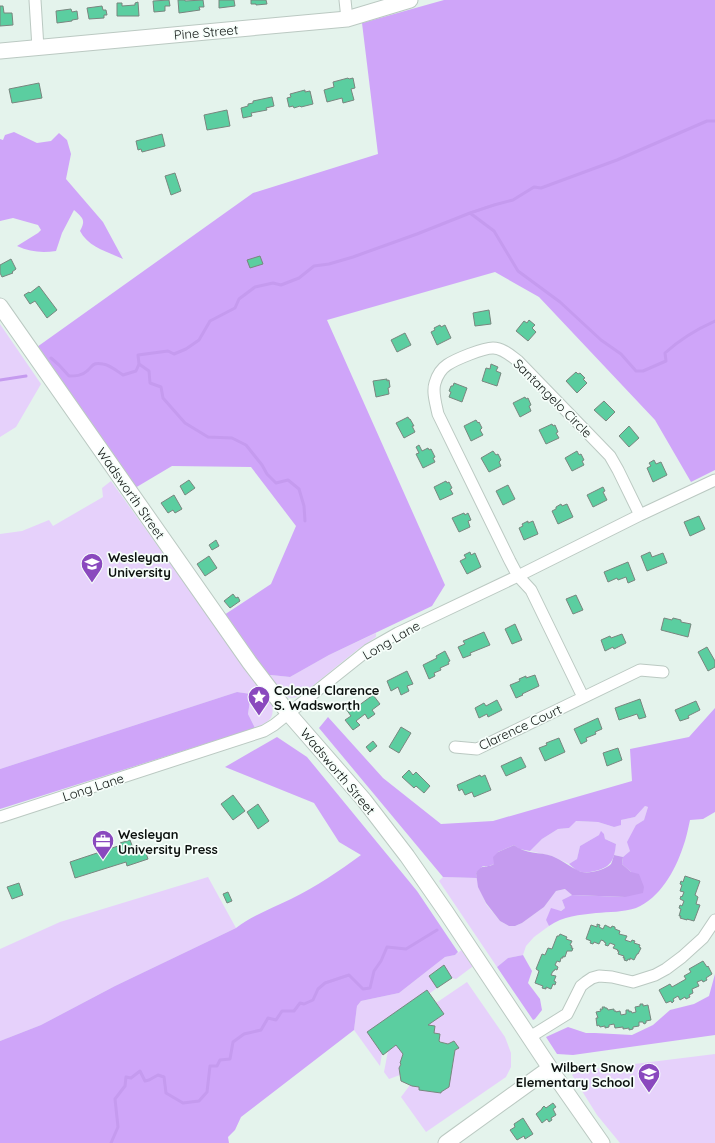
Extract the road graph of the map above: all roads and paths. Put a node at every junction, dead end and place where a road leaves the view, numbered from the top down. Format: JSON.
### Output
{"nodes":[{"id":1,"x":35,"y":0,"type":"edge"},
{"id":2,"x":345,"y":0,"type":"edge"},
{"id":3,"x":410,"y":0,"type":"edge"},
{"id":4,"x":347,"y":19,"type":"junction"},
{"id":5,"x":38,"y":48,"type":"junction"},
{"id":6,"x":0,"y":51,"type":"edge"},
{"id":7,"x":0,"y":306,"type":"edge"},
{"id":8,"x":715,"y":481,"type":"edge"},
{"id":9,"x":640,"y":515,"type":"junction"},
{"id":10,"x":518,"y":576,"type":"junction"},
{"id":11,"x":663,"y":672,"type":"dead end"},
{"id":12,"x":583,"y":697,"type":"junction"},
{"id":13,"x":289,"y":714,"type":"junction"},
{"id":14,"x":455,"y":747,"type":"dead end"},
{"id":15,"x":0,"y":817,"type":"edge"},
{"id":16,"x":715,"y":920,"type":"edge"},
{"id":17,"x":530,"y":1037,"type":"junction"},
{"id":18,"x":552,"y":1070,"type":"junction"},
{"id":19,"x":446,"y":1143,"type":"edge"},
{"id":20,"x":602,"y":1143,"type":"edge"}],
"edges":[{"from":1,"to":5,"type":"street"},
{"from":2,"to":4,"type":"street"},
{"from":3,"to":4,"type":"street","name":"Pine Street"},
{"from":4,"to":5,"type":"street","name":"Pine Street"},
{"from":5,"to":6,"type":"street","name":"Pine Street"},
{"from":7,"to":13,"type":"street","name":"Wadsworth Street"},
{"from":8,"to":9,"type":"street","name":"Long Lane"},
{"from":9,"to":10,"type":"street","name":"Long Lane"},
{"from":9,"to":10,"type":"street","name":"Santangelo Circle"},
{"from":10,"to":12,"type":"street"},
{"from":10,"to":13,"type":"street","name":"Long Lane"},
{"from":11,"to":12,"type":"street","name":"Clarence Court"},
{"from":12,"to":14,"type":"street","name":"Clarence Court"},
{"from":13,"to":15,"type":"street","name":"Long Lane"},
{"from":13,"to":17,"type":"street","name":"Wadsworth Street"},
{"from":16,"to":17,"type":"street"},
{"from":17,"to":18,"type":"street","name":"Wadsworth Street"},
{"from":18,"to":19,"type":"street"},
{"from":18,"to":20,"type":"street","name":"Wadsworth Street"}]}
